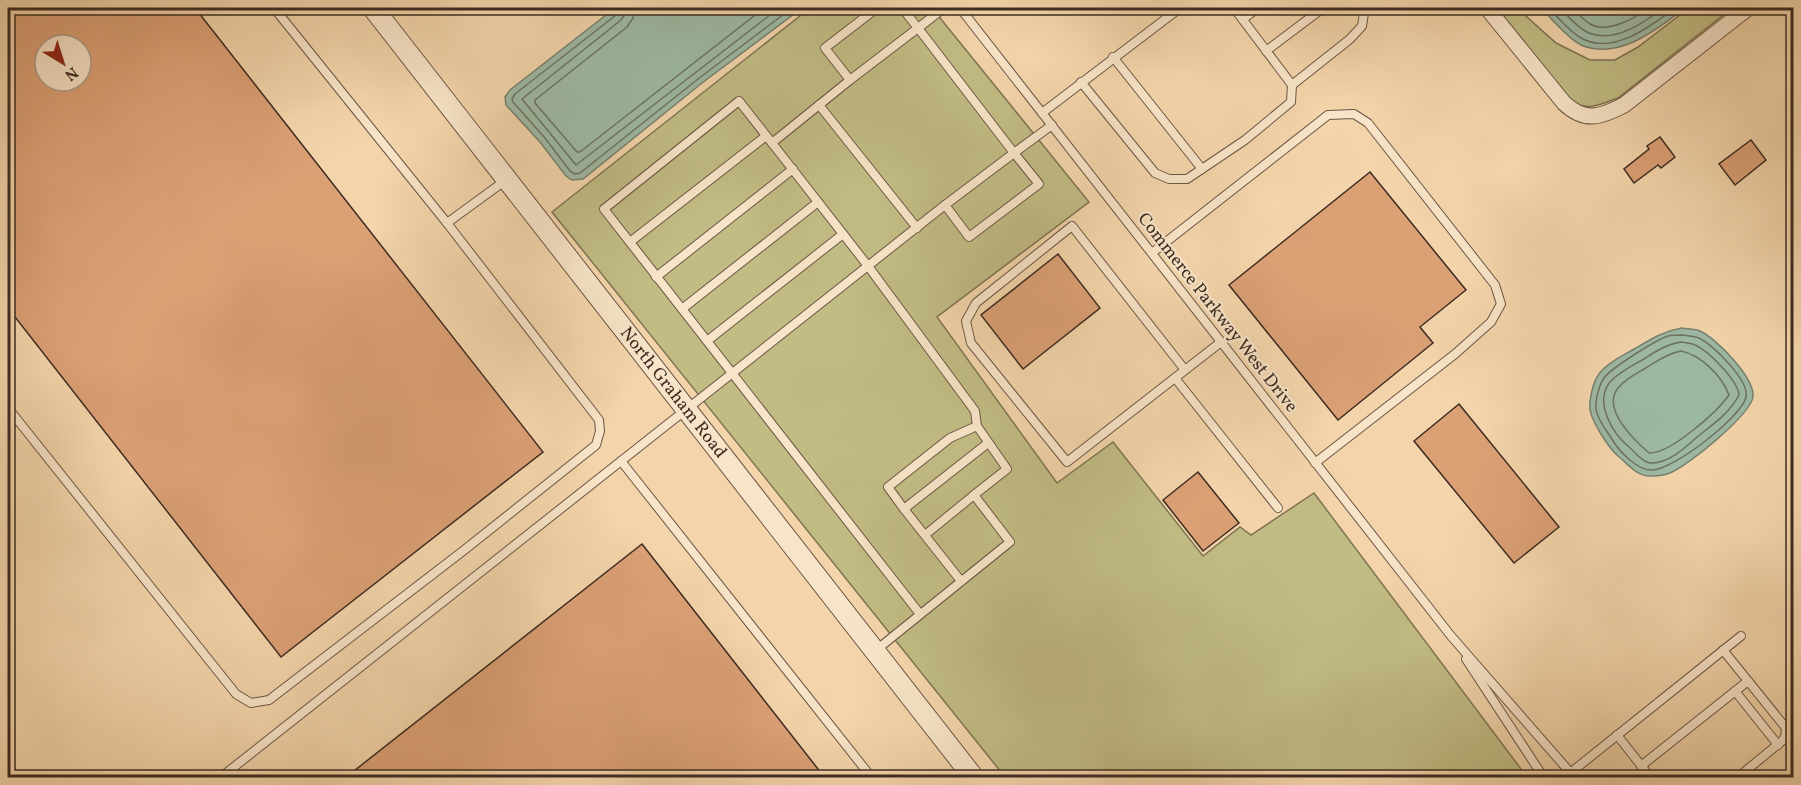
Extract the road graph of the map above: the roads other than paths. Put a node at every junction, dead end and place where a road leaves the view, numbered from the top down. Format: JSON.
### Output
{"nodes":[{"id":1,"x":274,"y":8,"type":"edge"},
{"id":2,"x":373,"y":8,"type":"edge"},
{"id":3,"x":877,"y":8,"type":"edge"},
{"id":4,"x":902,"y":8,"type":"edge"},
{"id":5,"x":945,"y":8,"type":"edge"},
{"id":6,"x":960,"y":8,"type":"edge"},
{"id":7,"x":1179,"y":8,"type":"edge"},
{"id":8,"x":1234,"y":8,"type":"edge"},
{"id":9,"x":1258,"y":8,"type":"edge"},
{"id":10,"x":1323,"y":8,"type":"edge"},
{"id":11,"x":1360,"y":8,"type":"edge"},
{"id":12,"x":1487,"y":8,"type":"edge"},
{"id":13,"x":1748,"y":8,"type":"edge"},
{"id":14,"x":1243,"y":19,"type":"junction"},
{"id":15,"x":918,"y":28,"type":"junction"},
{"id":16,"x":1266,"y":51,"type":"junction"},
{"id":17,"x":1113,"y":57,"type":"junction"},
{"id":18,"x":850,"y":80,"type":"junction"},
{"id":19,"x":1081,"y":82,"type":"junction"},
{"id":20,"x":1292,"y":85,"type":"junction"},
{"id":21,"x":819,"y":105,"type":"junction"},
{"id":22,"x":1042,"y":112,"type":"junction"},
{"id":23,"x":1052,"y":125,"type":"junction"},
{"id":24,"x":766,"y":136,"type":"junction"},
{"id":25,"x":772,"y":143,"type":"junction"},
{"id":26,"x":1014,"y":153,"type":"junction"},
{"id":27,"x":793,"y":169,"type":"junction"},
{"id":28,"x":1202,"y":169,"type":"junction"},
{"id":29,"x":507,"y":179,"type":"junction"},
{"id":30,"x":818,"y":202,"type":"junction"},
{"id":31,"x":945,"y":205,"type":"junction"},
{"id":32,"x":447,"y":223,"type":"junction"},
{"id":33,"x":917,"y":228,"type":"junction"},
{"id":34,"x":843,"y":234,"type":"junction"},
{"id":35,"x":630,"y":242,"type":"junction"},
{"id":36,"x":1152,"y":253,"type":"junction"},
{"id":37,"x":868,"y":266,"type":"junction"},
{"id":38,"x":656,"y":276,"type":"junction"},
{"id":39,"x":682,"y":309,"type":"junction"},
{"id":40,"x":706,"y":341,"type":"junction"},
{"id":41,"x":1221,"y":342,"type":"junction"},
{"id":42,"x":1185,"y":370,"type":"junction"},
{"id":43,"x":732,"y":374,"type":"junction"},
{"id":44,"x":1174,"y":378,"type":"junction"},
{"id":45,"x":8,"y":408,"type":"edge"},
{"id":46,"x":687,"y":409,"type":"junction"},
{"id":47,"x":977,"y":426,"type":"junction"},
{"id":48,"x":988,"y":443,"type":"junction"},
{"id":49,"x":621,"y":461,"type":"junction"},
{"id":50,"x":1316,"y":463,"type":"junction"},
{"id":51,"x":974,"y":495,"type":"junction"},
{"id":52,"x":1278,"y":508,"type":"dead end"},
{"id":53,"x":904,"y":509,"type":"junction"},
{"id":54,"x":925,"y":535,"type":"junction"},
{"id":55,"x":961,"y":581,"type":"junction"},
{"id":56,"x":920,"y":614,"type":"junction"},
{"id":57,"x":1451,"y":636,"type":"junction"},
{"id":58,"x":1741,"y":636,"type":"dead end"},
{"id":59,"x":1723,"y":650,"type":"junction"},
{"id":60,"x":875,"y":651,"type":"junction"},
{"id":61,"x":1748,"y":681,"type":"junction"},
{"id":62,"x":1735,"y":691,"type":"junction"},
{"id":63,"x":1617,"y":735,"type":"junction"},
{"id":64,"x":1778,"y":745,"type":"junction"},
{"id":65,"x":1641,"y":766,"type":"junction"},
{"id":66,"x":1570,"y":776,"type":"edge"},
{"id":67,"x":220,"y":777,"type":"edge"},
{"id":68,"x":872,"y":777,"type":"edge"},
{"id":69,"x":974,"y":777,"type":"edge"},
{"id":70,"x":1544,"y":777,"type":"edge"},
{"id":71,"x":1651,"y":777,"type":"edge"},
{"id":72,"x":1737,"y":777,"type":"edge"}],
"edges":[{"from":1,"to":32,"type":"lane"},
{"from":2,"to":29,"type":"street","name":"North Graham Road"},
{"from":3,"to":18,"type":"lane"},
{"from":4,"to":15,"type":"lane"},
{"from":5,"to":15,"type":"lane"},
{"from":6,"to":22,"type":"lane","name":"Commerce Parkway West Drive"},
{"from":7,"to":17,"type":"lane"},
{"from":8,"to":14,"type":"lane"},
{"from":9,"to":14,"type":"lane"},
{"from":10,"to":16,"type":"lane"},
{"from":11,"to":20,"type":"lane"},
{"from":12,"to":13,"type":"street"},
{"from":14,"to":16,"type":"lane"},
{"from":15,"to":18,"type":"lane"},
{"from":15,"to":26,"type":"lane"},
{"from":16,"to":20,"type":"lane"},
{"from":17,"to":19,"type":"lane"},
{"from":17,"to":28,"type":"lane"},
{"from":18,"to":21,"type":"lane"},
{"from":19,"to":22,"type":"lane"},
{"from":19,"to":28,"type":"lane"},
{"from":20,"to":28,"type":"lane"},
{"from":21,"to":25,"type":"lane"},
{"from":21,"to":33,"type":"lane"},
{"from":22,"to":23,"type":"lane","name":"Commerce Parkway West Drive"},
{"from":23,"to":26,"type":"lane"},
{"from":23,"to":36,"type":"lane","name":"Commerce Parkway West Drive"},
{"from":24,"to":25,"type":"lane"},
{"from":24,"to":35,"type":"lane"},
{"from":24,"to":35,"type":"lane"},
{"from":25,"to":27,"type":"lane"},
{"from":26,"to":31,"type":"lane"},
{"from":26,"to":31,"type":"lane"},
{"from":27,"to":30,"type":"lane"},
{"from":27,"to":38,"type":"lane"},
{"from":29,"to":32,"type":"lane"},
{"from":29,"to":46,"type":"street","name":"North Graham Road"},
{"from":30,"to":34,"type":"lane"},
{"from":30,"to":39,"type":"lane"},
{"from":31,"to":33,"type":"lane"},
{"from":32,"to":45,"type":"lane"},
{"from":33,"to":37,"type":"lane"},
{"from":34,"to":37,"type":"lane"},
{"from":34,"to":40,"type":"lane"},
{"from":35,"to":38,"type":"lane"},
{"from":36,"to":41,"type":"lane","name":"Commerce Parkway West Drive"},
{"from":36,"to":50,"type":"lane"},
{"from":37,"to":43,"type":"lane"},
{"from":37,"to":47,"type":"lane"},
{"from":38,"to":39,"type":"lane"},
{"from":39,"to":40,"type":"lane"},
{"from":40,"to":43,"type":"lane"},
{"from":41,"to":42,"type":"lane"},
{"from":41,"to":50,"type":"lane","name":"Commerce Parkway West Drive"},
{"from":42,"to":44,"type":"lane"},
{"from":42,"to":44,"type":"lane"},
{"from":43,"to":46,"type":"lane"},
{"from":43,"to":56,"type":"lane"},
{"from":44,"to":52,"type":"lane"},
{"from":46,"to":49,"type":"lane"},
{"from":46,"to":60,"type":"street","name":"North Graham Road"},
{"from":47,"to":48,"type":"lane"},
{"from":47,"to":53,"type":"lane"},
{"from":48,"to":51,"type":"lane"},
{"from":48,"to":53,"type":"lane"},
{"from":49,"to":67,"type":"lane"},
{"from":49,"to":68,"type":"lane"},
{"from":50,"to":57,"type":"lane","name":"Commerce Parkway West Drive"},
{"from":51,"to":54,"type":"lane"},
{"from":51,"to":55,"type":"lane"},
{"from":53,"to":54,"type":"lane"},
{"from":54,"to":55,"type":"lane"},
{"from":55,"to":56,"type":"lane"},
{"from":56,"to":60,"type":"lane"},
{"from":57,"to":66,"type":"lane","name":"Commerce Parkway West Drive"},
{"from":57,"to":70,"type":"lane","name":"Commerce Parkway West Drive"},
{"from":58,"to":59,"type":"lane"},
{"from":59,"to":61,"type":"lane"},
{"from":59,"to":63,"type":"lane"},
{"from":60,"to":69,"type":"street","name":"North Graham Road"},
{"from":61,"to":62,"type":"lane"},
{"from":61,"to":64,"type":"lane"},
{"from":62,"to":64,"type":"lane"},
{"from":62,"to":65,"type":"lane"},
{"from":63,"to":65,"type":"lane"},
{"from":63,"to":66,"type":"lane"},
{"from":64,"to":72,"type":"lane"},
{"from":65,"to":71,"type":"lane"}]}
